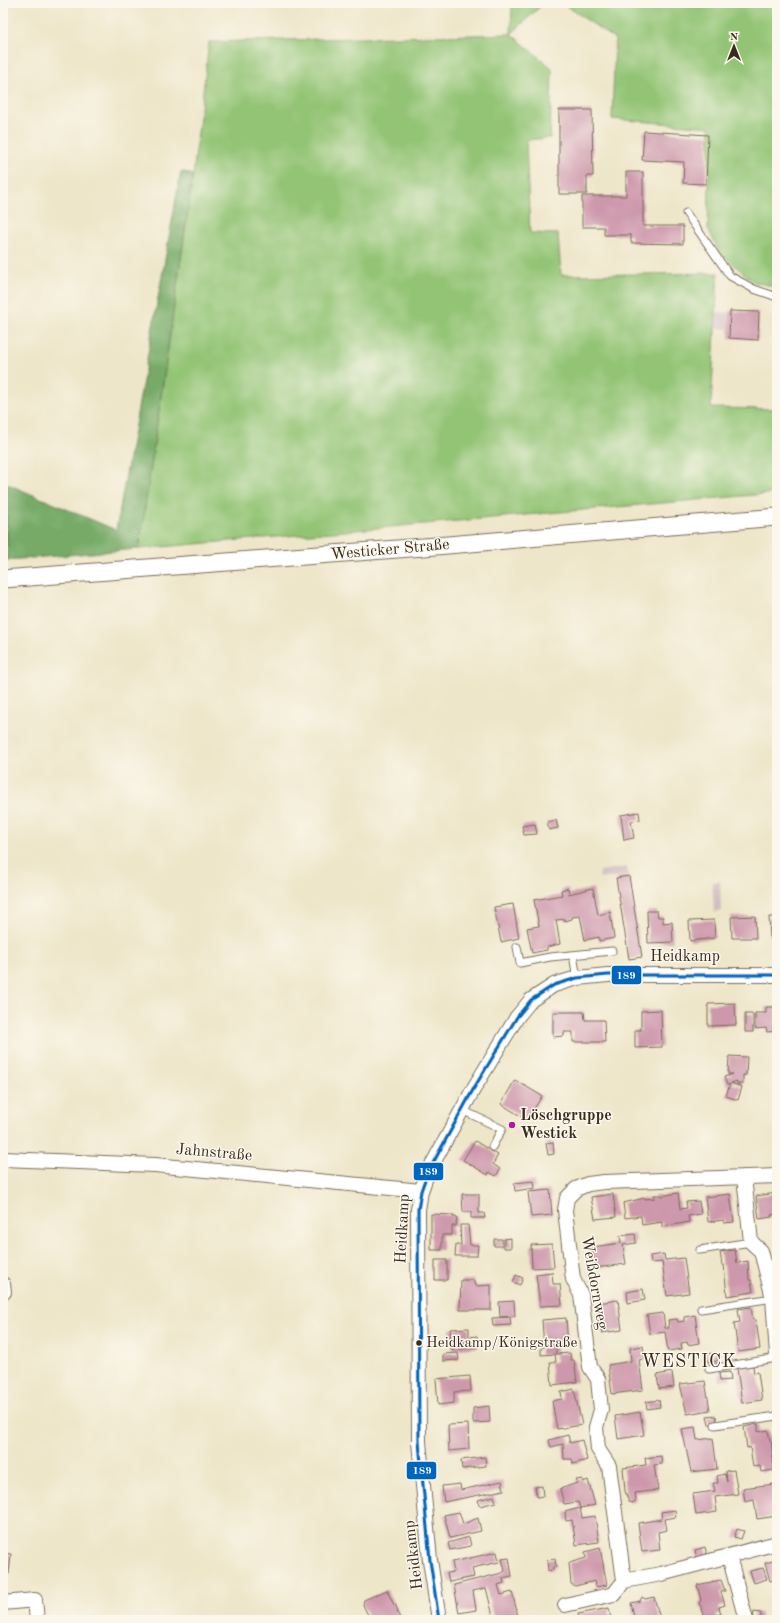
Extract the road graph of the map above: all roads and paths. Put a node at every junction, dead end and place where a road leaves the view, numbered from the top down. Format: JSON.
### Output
{"nodes":[{"id":1,"x":686,"y":213,"type":"dead end"},
{"id":2,"x":777,"y":297,"type":"edge"},
{"id":3,"x":777,"y":517,"type":"edge"},
{"id":4,"x":3,"y":579,"type":"edge"},
{"id":5,"x":517,"y":947,"type":"dead end"},
{"id":6,"x":612,"y":951,"type":"dead end"},
{"id":7,"x":573,"y":955,"type":"junction"},
{"id":8,"x":777,"y":975,"type":"edge"},
{"id":9,"x":577,"y":978,"type":"junction"},
{"id":10,"x":462,"y":1110,"type":"junction"},
{"id":11,"x":492,"y":1147,"type":"dead end"},
{"id":12,"x":3,"y":1159,"type":"edge"},
{"id":13,"x":777,"y":1176,"type":"edge"},
{"id":14,"x":744,"y":1177,"type":"junction"},
{"id":15,"x":421,"y":1191,"type":"junction"},
{"id":16,"x":751,"y":1242,"type":"junction"},
{"id":17,"x":700,"y":1250,"type":"dead end"},
{"id":18,"x":773,"y":1298,"type":"junction"},
{"id":19,"x":701,"y":1309,"type":"dead end"},
{"id":20,"x":777,"y":1356,"type":"edge"},
{"id":21,"x":709,"y":1369,"type":"dead end"},
{"id":22,"x":777,"y":1416,"type":"edge"},
{"id":23,"x":716,"y":1425,"type":"dead end"},
{"id":24,"x":777,"y":1543,"type":"edge"},
{"id":25,"x":729,"y":1556,"type":"junction"},
{"id":26,"x":624,"y":1582,"type":"junction"},
{"id":27,"x":3,"y":1603,"type":"edge"},
{"id":28,"x":565,"y":1605,"type":"dead end"},
{"id":29,"x":37,"y":1620,"type":"edge"},
{"id":30,"x":440,"y":1620,"type":"edge"},
{"id":31,"x":746,"y":1620,"type":"edge"}],
"edges":[{"from":1,"to":2,"type":"lane"},
{"from":3,"to":4,"type":"street","name":"Westicker Straße"},
{"from":5,"to":7,"type":"lane"},
{"from":6,"to":7,"type":"lane"},
{"from":7,"to":9,"type":"lane"},
{"from":8,"to":9,"type":"street","name":"Heidkamp"},
{"from":9,"to":10,"type":"street","name":"Heidkamp"},
{"from":10,"to":11,"type":"lane"},
{"from":10,"to":15,"type":"street","name":"Heidkamp"},
{"from":12,"to":15,"type":"street","name":"Jahnstraße"},
{"from":13,"to":14,"type":"street","name":"Weißdornweg"},
{"from":14,"to":16,"type":"street"},
{"from":14,"to":26,"type":"street","name":"Weißdornweg"},
{"from":15,"to":30,"type":"street","name":"Heidkamp"},
{"from":16,"to":17,"type":"lane"},
{"from":16,"to":18,"type":"street"},
{"from":18,"to":19,"type":"lane"},
{"from":18,"to":20,"type":"street"},
{"from":20,"to":21,"type":"lane"},
{"from":22,"to":23,"type":"lane"},
{"from":24,"to":25,"type":"street"},
{"from":25,"to":26,"type":"street"},
{"from":25,"to":31,"type":"street"},
{"from":26,"to":28,"type":"street"},
{"from":27,"to":29,"type":"street"}]}
